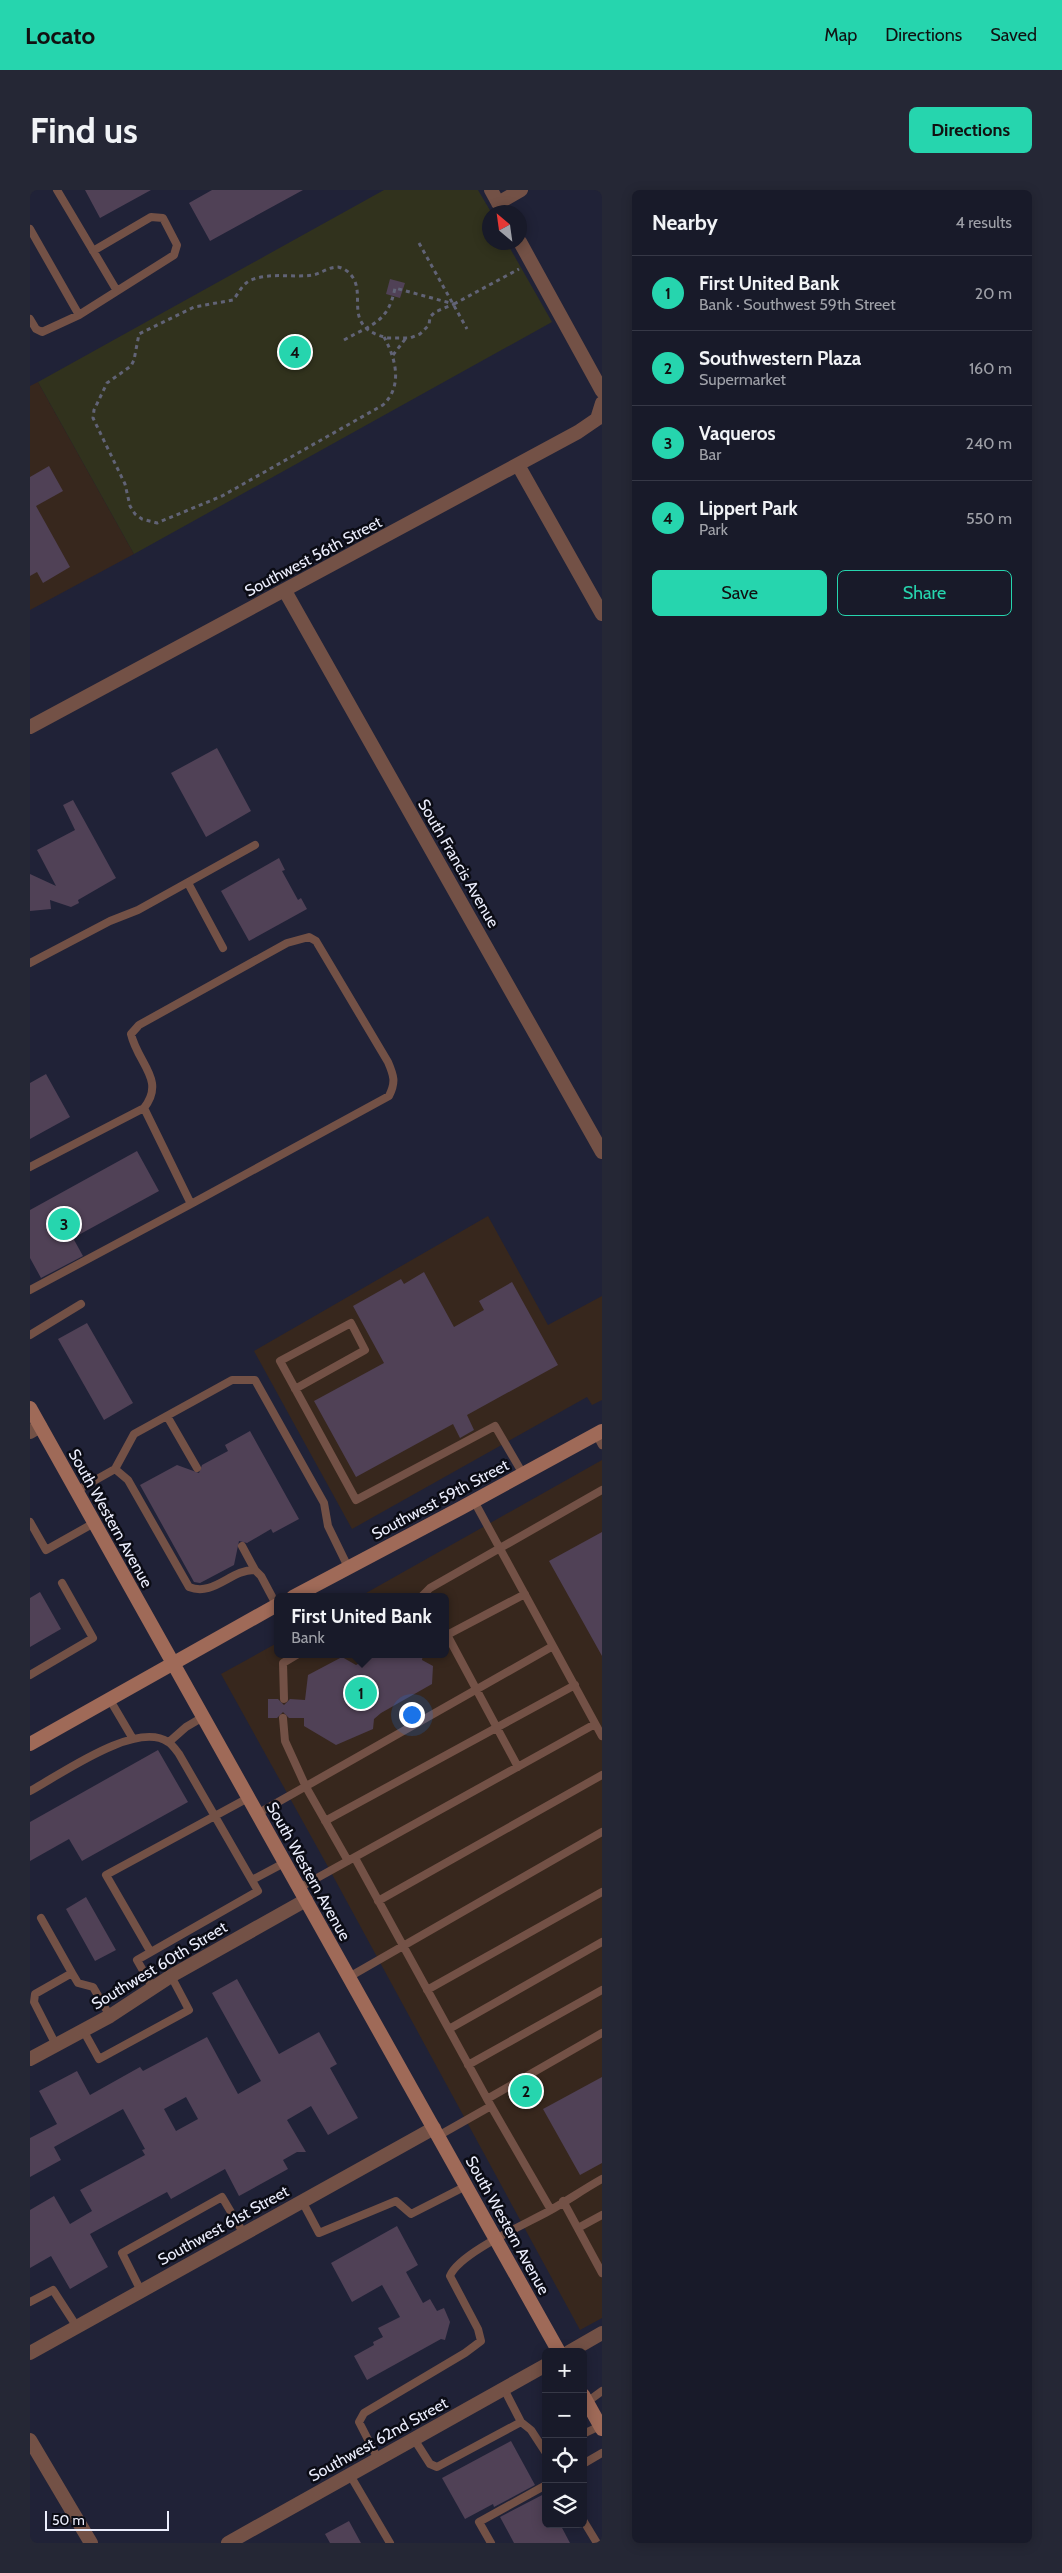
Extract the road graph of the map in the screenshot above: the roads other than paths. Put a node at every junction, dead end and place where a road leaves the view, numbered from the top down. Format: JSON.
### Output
{"nodes":[{"id":1,"x":57,"y":190,"type":"edge"},
{"id":2,"x":491,"y":190,"type":"edge"},
{"id":3,"x":521,"y":190,"type":"edge"},
{"id":4,"x":498,"y":205,"type":"edge"},
{"id":5,"x":504,"y":205,"type":"edge"},
{"id":6,"x":30,"y":229,"type":"edge"},
{"id":7,"x":524,"y":250,"type":"edge"},
{"id":8,"x":93,"y":251,"type":"junction"},
{"id":9,"x":117,"y":291,"type":"junction"},
{"id":10,"x":79,"y":315,"type":"junction"},
{"id":11,"x":30,"y":319,"type":"edge"},
{"id":12,"x":602,"y":391,"type":"edge"},
{"id":13,"x":602,"y":403,"type":"edge"},
{"id":14,"x":518,"y":464,"type":"junction"},
{"id":15,"x":285,"y":591,"type":"junction"},
{"id":16,"x":602,"y":614,"type":"edge"},
{"id":17,"x":30,"y":727,"type":"edge"},
{"id":18,"x":255,"y":844,"type":"dead end"},
{"id":19,"x":188,"y":883,"type":"junction"},
{"id":20,"x":224,"y":948,"type":"dead end"},
{"id":21,"x":30,"y":963,"type":"edge"},
{"id":22,"x":144,"y":1108,"type":"junction"},
{"id":23,"x":597,"y":1131,"type":"edge"},
{"id":24,"x":602,"y":1152,"type":"edge"},
{"id":25,"x":30,"y":1168,"type":"edge"},
{"id":26,"x":192,"y":1204,"type":"junction"},
{"id":27,"x":30,"y":1290,"type":"edge"},
{"id":28,"x":81,"y":1304,"type":"dead end"},
{"id":29,"x":30,"y":1334,"type":"edge"},
{"id":30,"x":295,"y":1388,"type":"junction"},
{"id":31,"x":30,"y":1408,"type":"edge"},
{"id":32,"x":167,"y":1416,"type":"junction"},
{"id":33,"x":35,"y":1429,"type":"edge"},
{"id":34,"x":600,"y":1437,"type":"edge"},
{"id":35,"x":197,"y":1468,"type":"dead end"},
{"id":36,"x":115,"y":1469,"type":"junction"},
{"id":37,"x":523,"y":1474,"type":"junction"},
{"id":38,"x":76,"y":1490,"type":"junction"},
{"id":39,"x":602,"y":1490,"type":"edge"},
{"id":40,"x":474,"y":1501,"type":"junction"},
{"id":41,"x":30,"y":1522,"type":"edge"},
{"id":42,"x":94,"y":1523,"type":"junction"},
{"id":43,"x":242,"y":1546,"type":"dead end"},
{"id":44,"x":500,"y":1548,"type":"junction"},
{"id":45,"x":348,"y":1568,"type":"junction"},
{"id":46,"x":255,"y":1570,"type":"junction"},
{"id":47,"x":62,"y":1583,"type":"dead end"},
{"id":48,"x":302,"y":1593,"type":"edge"},
{"id":49,"x":426,"y":1593,"type":"edge"},
{"id":50,"x":525,"y":1594,"type":"junction"},
{"id":51,"x":274,"y":1600,"type":"edge"},
{"id":52,"x":274,"y":1608,"type":"edge"},
{"id":53,"x":449,"y":1632,"type":"edge"},
{"id":54,"x":449,"y":1638,"type":"edge"},
{"id":55,"x":553,"y":1646,"type":"junction"},
{"id":56,"x":292,"y":1658,"type":"edge"},
{"id":57,"x":173,"y":1664,"type":"junction"},
{"id":58,"x":30,"y":1675,"type":"edge"},
{"id":59,"x":574,"y":1685,"type":"junction"},
{"id":60,"x":476,"y":1688,"type":"junction"},
{"id":61,"x":284,"y":1699,"type":"dead end"},
{"id":62,"x":110,"y":1700,"type":"junction"},
{"id":63,"x":203,"y":1717,"type":"junction"},
{"id":64,"x":283,"y":1718,"type":"dead end"},
{"id":65,"x":595,"y":1724,"type":"junction"},
{"id":66,"x":496,"y":1726,"type":"junction"},
{"id":67,"x":602,"y":1736,"type":"edge"},
{"id":68,"x":132,"y":1739,"type":"junction"},
{"id":69,"x":169,"y":1742,"type":"junction"},
{"id":70,"x":30,"y":1744,"type":"edge"},
{"id":71,"x":518,"y":1767,"type":"junction"},
{"id":72,"x":602,"y":1774,"type":"edge"},
{"id":73,"x":306,"y":1787,"type":"junction"},
{"id":74,"x":30,"y":1791,"type":"edge"},
{"id":75,"x":248,"y":1798,"type":"junction"},
{"id":76,"x":257,"y":1814,"type":"junction"},
{"id":77,"x":216,"y":1816,"type":"junction"},
{"id":78,"x":325,"y":1821,"type":"junction"},
{"id":79,"x":602,"y":1832,"type":"edge"},
{"id":80,"x":351,"y":1860,"type":"junction"},
{"id":81,"x":284,"y":1863,"type":"junction"},
{"id":82,"x":252,"y":1880,"type":"junction"},
{"id":83,"x":602,"y":1892,"type":"edge"},
{"id":84,"x":302,"y":1894,"type":"junction"},
{"id":85,"x":378,"y":1900,"type":"junction"},
{"id":86,"x":41,"y":1918,"type":"dead end"},
{"id":87,"x":602,"y":1942,"type":"edge"},
{"id":88,"x":403,"y":1945,"type":"junction"},
{"id":89,"x":150,"y":1951,"type":"junction"},
{"id":90,"x":72,"y":1973,"type":"junction"},
{"id":91,"x":171,"y":1976,"type":"junction"},
{"id":92,"x":349,"y":1977,"type":"junction"},
{"id":93,"x":153,"y":1988,"type":"junction"},
{"id":94,"x":427,"y":1990,"type":"junction"},
{"id":95,"x":602,"y":1990,"type":"edge"},
{"id":96,"x":110,"y":2016,"type":"junction"},
{"id":97,"x":448,"y":2029,"type":"junction"},
{"id":98,"x":83,"y":2030,"type":"junction"},
{"id":99,"x":602,"y":2033,"type":"edge"},
{"id":100,"x":56,"y":2045,"type":"junction"},
{"id":101,"x":30,"y":2060,"type":"edge"},
{"id":102,"x":468,"y":2065,"type":"junction"},
{"id":103,"x":489,"y":2102,"type":"junction"},
{"id":104,"x":436,"y":2132,"type":"junction"},
{"id":105,"x":602,"y":2179,"type":"edge"},
{"id":106,"x":466,"y":2186,"type":"junction"},
{"id":107,"x":302,"y":2201,"type":"junction"},
{"id":108,"x":563,"y":2201,"type":"junction"},
{"id":109,"x":551,"y":2210,"type":"junction"},
{"id":110,"x":602,"y":2216,"type":"edge"},
{"id":111,"x":578,"y":2228,"type":"junction"},
{"id":112,"x":244,"y":2234,"type":"junction"},
{"id":113,"x":496,"y":2239,"type":"junction"},
{"id":114,"x":602,"y":2273,"type":"edge"},
{"id":115,"x":141,"y":2291,"type":"junction"},
{"id":116,"x":30,"y":2302,"type":"edge"},
{"id":117,"x":77,"y":2327,"type":"junction"},
{"id":118,"x":602,"y":2333,"type":"edge"},
{"id":119,"x":557,"y":2348,"type":"edge"},
{"id":120,"x":576,"y":2348,"type":"edge"},
{"id":121,"x":30,"y":2353,"type":"edge"},
{"id":122,"x":542,"y":2367,"type":"edge"},
{"id":123,"x":504,"y":2389,"type":"junction"},
{"id":124,"x":602,"y":2391,"type":"edge"},
{"id":125,"x":587,"y":2397,"type":"edge"},
{"id":126,"x":587,"y":2402,"type":"edge"},
{"id":127,"x":521,"y":2422,"type":"junction"},
{"id":128,"x":601,"y":2427,"type":"edge"},
{"id":129,"x":587,"y":2432,"type":"edge"},
{"id":130,"x":414,"y":2439,"type":"junction"},
{"id":131,"x":30,"y":2440,"type":"edge"},
{"id":132,"x":542,"y":2447,"type":"edge"},
{"id":133,"x":602,"y":2453,"type":"edge"},
{"id":134,"x":378,"y":2459,"type":"junction"},
{"id":135,"x":587,"y":2462,"type":"edge"},
{"id":136,"x":350,"y":2475,"type":"junction"},
{"id":137,"x":542,"y":2487,"type":"edge"},
{"id":138,"x":587,"y":2527,"type":"edge"},
{"id":139,"x":91,"y":2543,"type":"edge"},
{"id":140,"x":228,"y":2543,"type":"edge"},
{"id":141,"x":390,"y":2543,"type":"edge"},
{"id":142,"x":491,"y":2543,"type":"edge"},
{"id":143,"x":596,"y":2543,"type":"edge"}],
"edges":[{"from":1,"to":8,"type":"lane"},
{"from":2,"to":4,"type":"street"},
{"from":3,"to":5,"type":"street"},
{"from":6,"to":10,"type":"lane"},
{"from":7,"to":12,"type":"street"},
{"from":8,"to":9,"type":"lane"},
{"from":8,"to":9,"type":"lane"},
{"from":9,"to":10,"type":"lane"},
{"from":10,"to":11,"type":"lane"},
{"from":13,"to":14,"type":"street","name":"Southwest 56th Street"},
{"from":14,"to":15,"type":"street","name":"Southwest 56th Street"},
{"from":14,"to":16,"type":"street"},
{"from":15,"to":17,"type":"street","name":"Southwest 56th Street"},
{"from":15,"to":23,"type":"street","name":"South Francis Avenue"},
{"from":18,"to":19,"type":"lane"},
{"from":19,"to":20,"type":"lane"},
{"from":19,"to":21,"type":"lane"},
{"from":22,"to":25,"type":"lane"},
{"from":22,"to":26,"type":"lane"},
{"from":22,"to":26,"type":"lane"},
{"from":23,"to":24,"type":"street","name":"South Francis Avenue"},
{"from":26,"to":27,"type":"lane"},
{"from":28,"to":29,"type":"lane"},
{"from":30,"to":30,"type":"lane"},
{"from":30,"to":37,"type":"lane"},
{"from":31,"to":33,"type":"main road","name":"South Western Avenue"},
{"from":32,"to":35,"type":"lane"},
{"from":32,"to":36,"type":"lane"},
{"from":32,"to":45,"type":"lane"},
{"from":33,"to":38,"type":"main road","name":"South Western Avenue"},
{"from":34,"to":37,"type":"main road","name":"Southwest 59th Street"},
{"from":36,"to":38,"type":"lane"},
{"from":36,"to":46,"type":"lane"},
{"from":37,"to":40,"type":"main road","name":"Southwest 59th Street"},
{"from":38,"to":42,"type":"main road","name":"South Western Avenue"},
{"from":39,"to":44,"type":"lane"},
{"from":40,"to":44,"type":"lane"},
{"from":40,"to":45,"type":"main road","name":"Southwest 59th Street"},
{"from":41,"to":42,"type":"lane"},
{"from":42,"to":57,"type":"main road","name":"South Western Avenue"},
{"from":43,"to":46,"type":"lane"},
{"from":44,"to":49,"type":"lane"},
{"from":44,"to":50,"type":"lane"},
{"from":45,"to":48,"type":"main road","name":"Southwest 59th Street"},
{"from":46,"to":51,"type":"lane"},
{"from":47,"to":58,"type":"lane"},
{"from":50,"to":53,"type":"lane"},
{"from":50,"to":55,"type":"lane"},
{"from":52,"to":57,"type":"main road"},
{"from":54,"to":60,"type":"lane"},
{"from":55,"to":59,"type":"lane"},
{"from":55,"to":60,"type":"lane"},
{"from":56,"to":61,"type":"lane"},
{"from":57,"to":62,"type":"main road"},
{"from":57,"to":63,"type":"main road","name":"South Western Avenue"},
{"from":59,"to":65,"type":"lane"},
{"from":59,"to":66,"type":"lane"},
{"from":60,"to":66,"type":"lane"},
{"from":60,"to":73,"type":"lane"},
{"from":62,"to":68,"type":"lane"},
{"from":62,"to":70,"type":"main road"},
{"from":63,"to":69,"type":"lane"},
{"from":63,"to":75,"type":"main road","name":"South Western Avenue"},
{"from":64,"to":73,"type":"lane"},
{"from":65,"to":67,"type":"lane"},
{"from":65,"to":71,"type":"lane"},
{"from":66,"to":71,"type":"lane"},
{"from":66,"to":78,"type":"lane"},
{"from":68,"to":69,"type":"lane"},
{"from":68,"to":74,"type":"lane"},
{"from":69,"to":77,"type":"lane"},
{"from":71,"to":80,"type":"lane"},
{"from":72,"to":85,"type":"lane"},
{"from":73,"to":76,"type":"lane"},
{"from":73,"to":78,"type":"lane"},
{"from":75,"to":76,"type":"main road","name":"South Western Avenue"},
{"from":75,"to":77,"type":"lane"},
{"from":76,"to":81,"type":"main road","name":"South Western Avenue"},
{"from":77,"to":82,"type":"lane"},
{"from":77,"to":89,"type":"lane"},
{"from":78,"to":80,"type":"lane"},
{"from":79,"to":88,"type":"lane"},
{"from":80,"to":84,"type":"lane"},
{"from":80,"to":85,"type":"lane"},
{"from":81,"to":82,"type":"lane"},
{"from":81,"to":84,"type":"main road","name":"South Western Avenue"},
{"from":82,"to":89,"type":"lane"},
{"from":83,"to":94,"type":"lane"},
{"from":84,"to":91,"type":"street","name":"Southwest 60th Street"},
{"from":84,"to":92,"type":"main road","name":"South Western Avenue"},
{"from":85,"to":88,"type":"lane"},
{"from":86,"to":90,"type":"lane"},
{"from":87,"to":97,"type":"lane"},
{"from":88,"to":92,"type":"lane"},
{"from":88,"to":94,"type":"lane"},
{"from":89,"to":93,"type":"lane"},
{"from":90,"to":96,"type":"lane"},
{"from":90,"to":100,"type":"lane"},
{"from":91,"to":93,"type":"street","name":"Southwest 60th Street"},
{"from":91,"to":98,"type":"lane"},
{"from":92,"to":104,"type":"main road","name":"South Western Avenue"},
{"from":93,"to":96,"type":"street","name":"Southwest 60th Street"},
{"from":94,"to":97,"type":"lane"},
{"from":95,"to":102,"type":"lane"},
{"from":96,"to":98,"type":"street","name":"Southwest 60th Street"},
{"from":97,"to":102,"type":"lane"},
{"from":98,"to":100,"type":"street","name":"Southwest 60th Street"},
{"from":99,"to":103,"type":"lane"},
{"from":100,"to":101,"type":"street","name":"Southwest 60th Street"},
{"from":102,"to":103,"type":"lane"},
{"from":103,"to":104,"type":"lane"},
{"from":103,"to":109,"type":"lane"},
{"from":104,"to":106,"type":"main road","name":"South Western Avenue"},
{"from":104,"to":107,"type":"street","name":"Southwest 61st Street"},
{"from":105,"to":108,"type":"lane"},
{"from":106,"to":107,"type":"lane"},
{"from":106,"to":113,"type":"main road","name":"South Western Avenue"},
{"from":107,"to":112,"type":"street","name":"Southwest 61st Street"},
{"from":108,"to":109,"type":"lane"},
{"from":108,"to":111,"type":"lane"},
{"from":109,"to":113,"type":"lane"},
{"from":110,"to":111,"type":"lane"},
{"from":111,"to":114,"type":"lane"},
{"from":112,"to":115,"type":"street","name":"Southwest 61st Street"},
{"from":112,"to":115,"type":"lane"},
{"from":113,"to":119,"type":"main road","name":"South Western Avenue"},
{"from":113,"to":134,"type":"lane"},
{"from":115,"to":117,"type":"street","name":"Southwest 61st Street"},
{"from":116,"to":117,"type":"lane"},
{"from":117,"to":121,"type":"street","name":"Southwest 61st Street"},
{"from":118,"to":120,"type":"street"},
{"from":122,"to":123,"type":"street","name":"Southwest 62nd Street"},
{"from":123,"to":127,"type":"lane"},
{"from":123,"to":130,"type":"street","name":"Southwest 62nd Street"},
{"from":124,"to":125,"type":"lane"},
{"from":126,"to":128,"type":"main road"},
{"from":127,"to":130,"type":"lane"},
{"from":127,"to":132,"type":"lane"},
{"from":128,"to":129,"type":"lane"},
{"from":130,"to":134,"type":"street","name":"Southwest 62nd Street"},
{"from":131,"to":139,"type":"street"},
{"from":133,"to":135,"type":"lane"},
{"from":134,"to":136,"type":"street","name":"Southwest 62nd Street"},
{"from":136,"to":140,"type":"street","name":"Southwest 62nd Street"},
{"from":136,"to":141,"type":"lane"},
{"from":137,"to":142,"type":"lane"},
{"from":138,"to":143,"type":"lane"}]}
